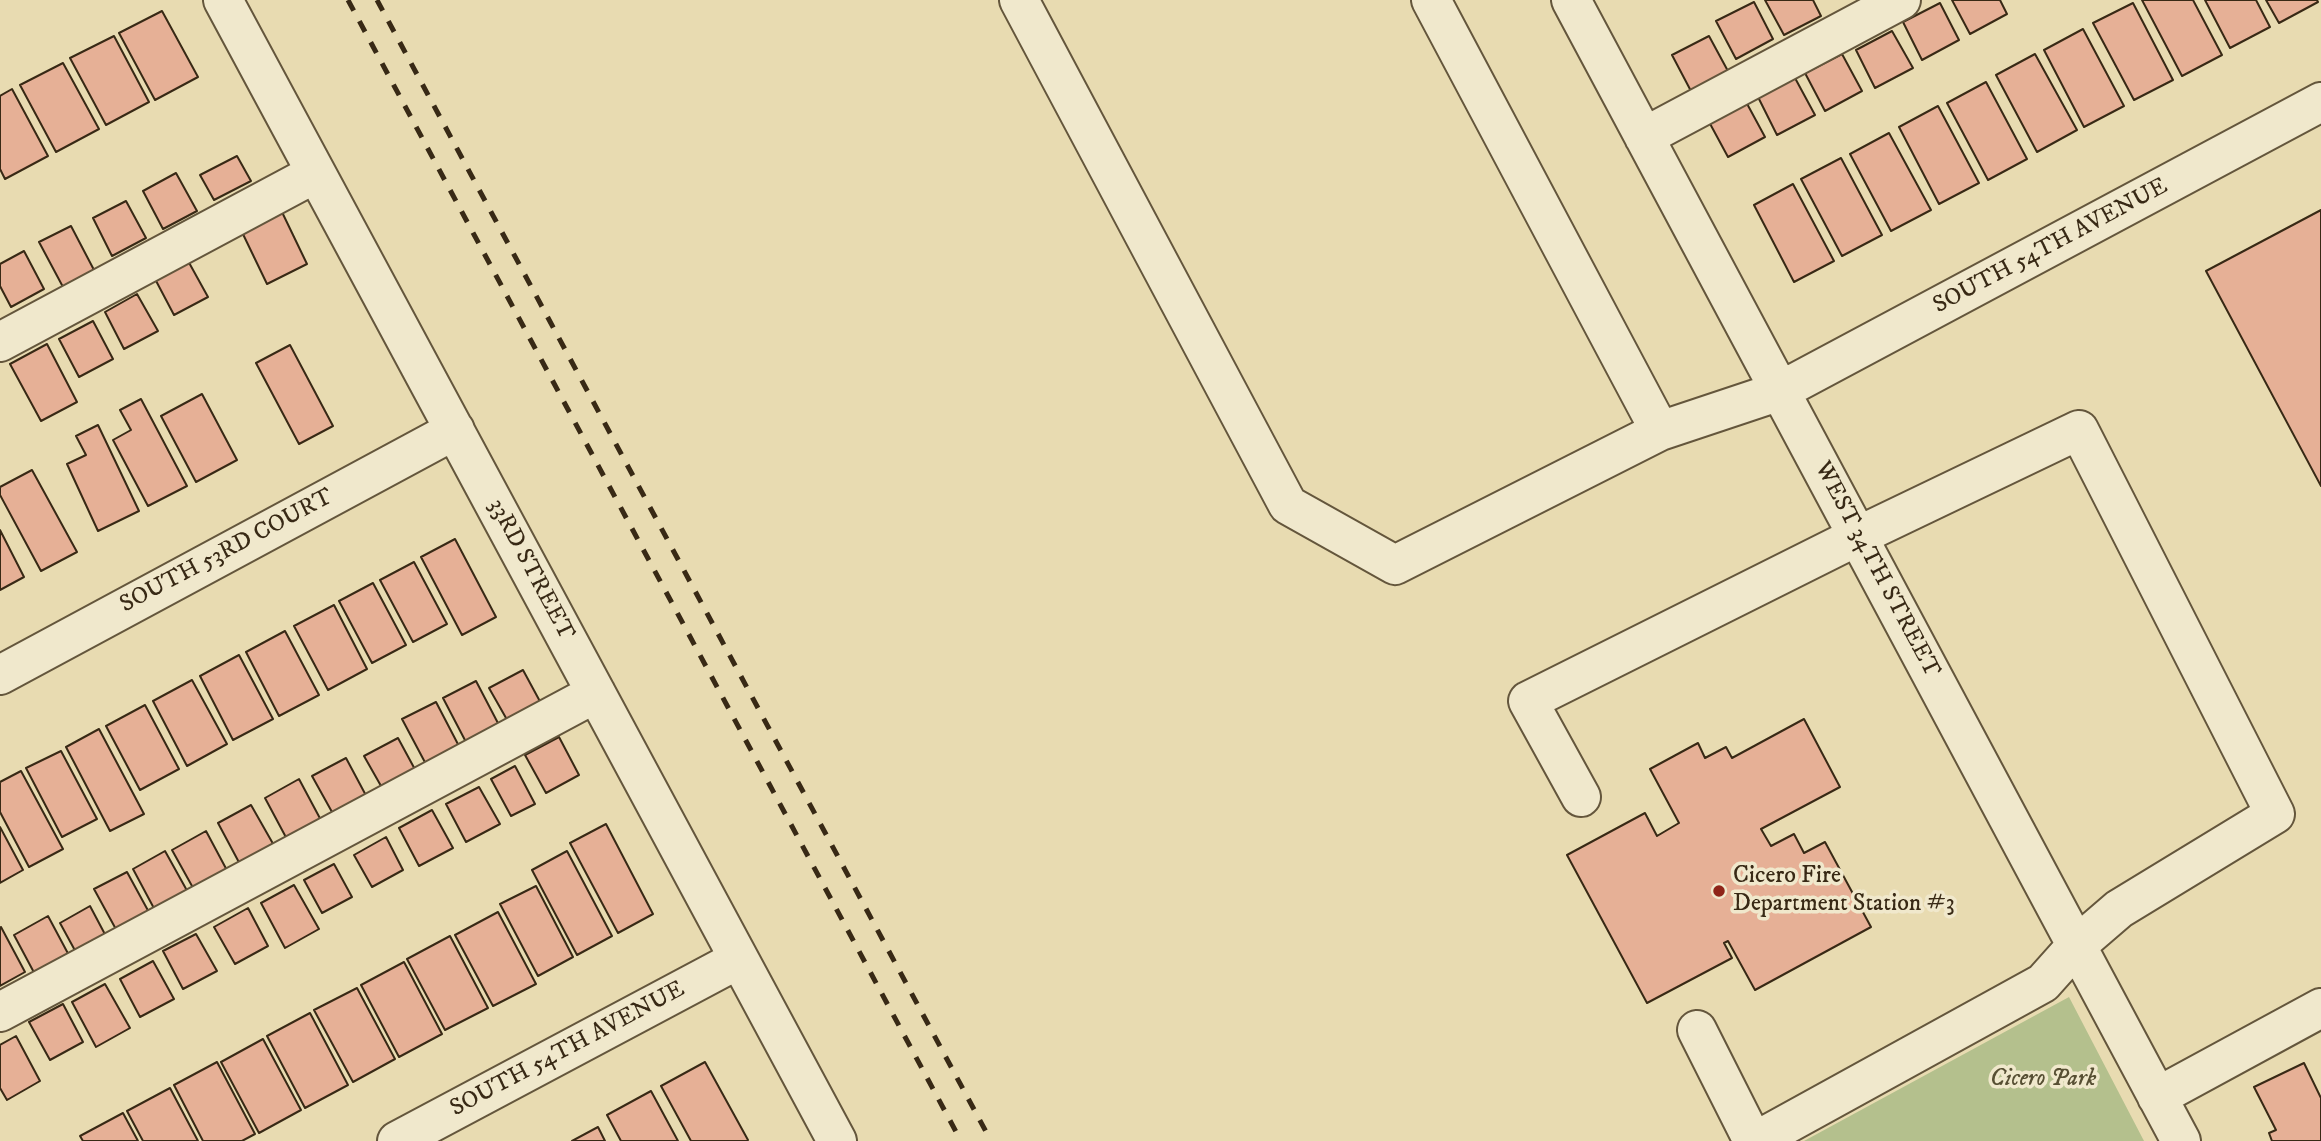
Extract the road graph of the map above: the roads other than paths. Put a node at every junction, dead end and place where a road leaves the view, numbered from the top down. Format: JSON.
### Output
{"nodes":[{"id":1,"x":223,"y":0,"type":"edge"},
{"id":2,"x":1019,"y":0,"type":"edge"},
{"id":3,"x":1431,"y":0,"type":"edge"},
{"id":4,"x":1571,"y":0,"type":"edge"},
{"id":5,"x":1901,"y":0,"type":"edge"},
{"id":6,"x":2321,"y":102,"type":"edge"},
{"id":7,"x":1644,"y":137,"type":"junction"},
{"id":8,"x":316,"y":173,"type":"junction"},
{"id":9,"x":0,"y":342,"type":"edge"},
{"id":10,"x":1780,"y":391,"type":"junction"},
{"id":11,"x":455,"y":430,"type":"junction"},
{"id":12,"x":1660,"y":431,"type":"junction"},
{"id":13,"x":1858,"y":536,"type":"junction"},
{"id":14,"x":0,"y":675,"type":"edge"},
{"id":15,"x":596,"y":693,"type":"junction"},
{"id":16,"x":1581,"y":797,"type":"dead end"},
{"id":17,"x":2076,"y":946,"type":"junction"},
{"id":18,"x":739,"y":958,"type":"junction"},
{"id":19,"x":2321,"y":1008,"type":"edge"},
{"id":20,"x":0,"y":1012,"type":"edge"},
{"id":21,"x":1697,"y":1030,"type":"dead end"},
{"id":22,"x":2157,"y":1097,"type":"junction"},
{"id":23,"x":397,"y":1141,"type":"edge"},
{"id":24,"x":837,"y":1141,"type":"edge"},
{"id":25,"x":1754,"y":1141,"type":"edge"},
{"id":26,"x":2181,"y":1141,"type":"edge"}],
"edges":[{"from":1,"to":8,"type":"street","name":"33RD STREET"},
{"from":2,"to":12,"type":"street","name":"SOUTH 54TH AVENUE"},
{"from":3,"to":12,"type":"street"},
{"from":4,"to":7,"type":"street","name":"WEST 34TH STREET"},
{"from":5,"to":7,"type":"street"},
{"from":6,"to":10,"type":"street","name":"SOUTH 54TH AVENUE"},
{"from":7,"to":10,"type":"street","name":"WEST 34TH STREET"},
{"from":8,"to":9,"type":"street"},
{"from":8,"to":11,"type":"street","name":"33RD STREET"},
{"from":10,"to":12,"type":"street","name":"SOUTH 54TH AVENUE"},
{"from":10,"to":13,"type":"street","name":"WEST 34TH STREET"},
{"from":11,"to":14,"type":"street","name":"SOUTH 53RD COURT"},
{"from":11,"to":15,"type":"street","name":"33RD STREET"},
{"from":13,"to":16,"type":"street"},
{"from":13,"to":17,"type":"street","name":"WEST 34TH STREET"},
{"from":13,"to":17,"type":"street"},
{"from":15,"to":18,"type":"street","name":"33RD STREET"},
{"from":15,"to":20,"type":"street"},
{"from":17,"to":22,"type":"street","name":"WEST 34TH STREET"},
{"from":17,"to":25,"type":"street"},
{"from":18,"to":23,"type":"street","name":"SOUTH 54TH AVENUE"},
{"from":18,"to":24,"type":"street","name":"33RD STREET"},
{"from":19,"to":22,"type":"street"},
{"from":21,"to":25,"type":"street"},
{"from":22,"to":26,"type":"street","name":"WEST 34TH STREET"}]}
